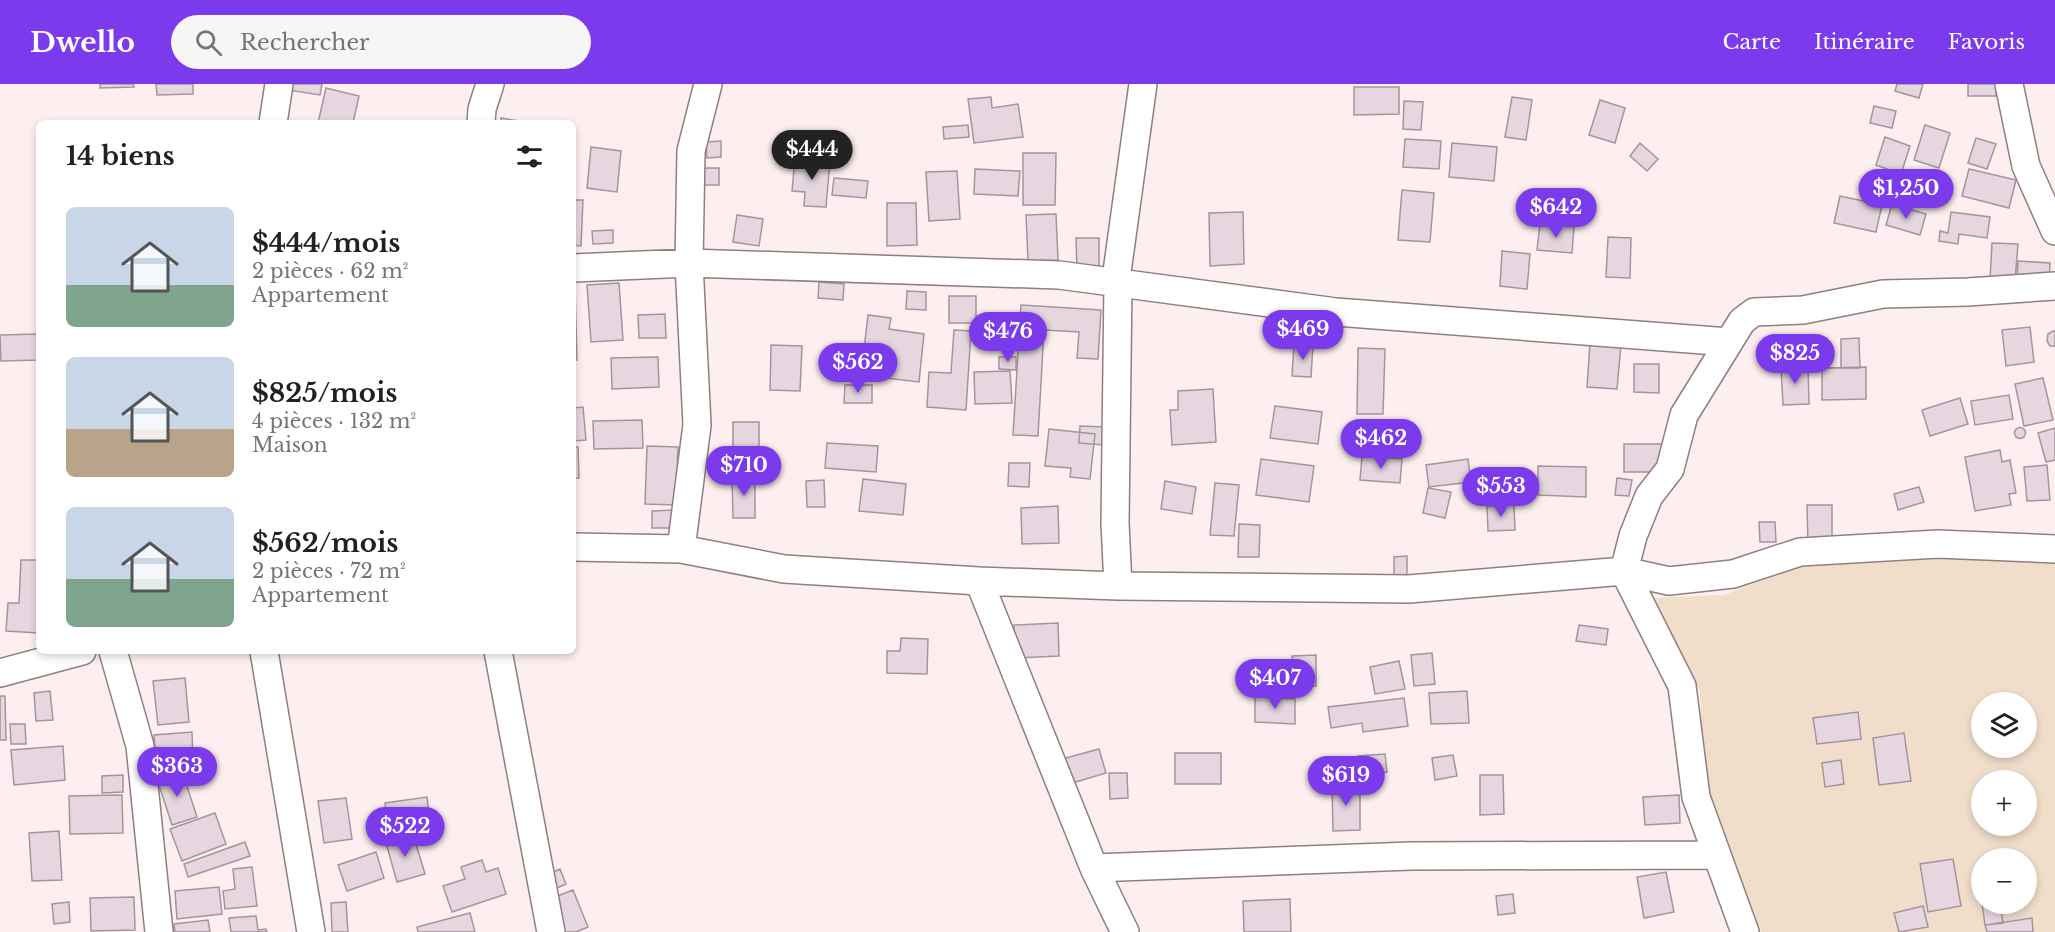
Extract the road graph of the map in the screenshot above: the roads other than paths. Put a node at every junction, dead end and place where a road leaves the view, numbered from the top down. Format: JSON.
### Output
{"nodes":[{"id":1,"x":279,"y":84,"type":"edge"},
{"id":2,"x":490,"y":84,"type":"edge"},
{"id":3,"x":708,"y":84,"type":"edge"},
{"id":4,"x":1143,"y":84,"type":"edge"},
{"id":5,"x":2009,"y":84,"type":"edge"},
{"id":6,"x":273,"y":120,"type":"edge"},
{"id":7,"x":481,"y":120,"type":"edge"},
{"id":8,"x":2055,"y":231,"type":"edge"},
{"id":9,"x":689,"y":263,"type":"junction"},
{"id":10,"x":576,"y":267,"type":"edge"},
{"id":11,"x":1118,"y":284,"type":"junction"},
{"id":12,"x":2055,"y":286,"type":"edge"},
{"id":13,"x":1729,"y":342,"type":"junction"},
{"id":14,"x":576,"y":547,"type":"edge"},
{"id":15,"x":681,"y":549,"type":"junction"},
{"id":16,"x":2055,"y":549,"type":"edge"},
{"id":17,"x":1624,"y":571,"type":"junction"},
{"id":18,"x":979,"y":581,"type":"junction"},
{"id":19,"x":1118,"y":586,"type":"junction"},
{"id":20,"x":71,"y":654,"type":"edge"},
{"id":21,"x":114,"y":654,"type":"edge"},
{"id":22,"x":265,"y":654,"type":"edge"},
{"id":23,"x":499,"y":654,"type":"edge"},
{"id":24,"x":0,"y":673,"type":"edge"},
{"id":25,"x":1716,"y":855,"type":"junction"},
{"id":26,"x":1094,"y":868,"type":"junction"},
{"id":27,"x":159,"y":932,"type":"edge"},
{"id":28,"x":311,"y":932,"type":"edge"},
{"id":29,"x":550,"y":932,"type":"edge"},
{"id":30,"x":1125,"y":932,"type":"edge"},
{"id":31,"x":1745,"y":932,"type":"edge"}],
"edges":[{"from":1,"to":6,"type":"street"},
{"from":2,"to":7,"type":"street"},
{"from":3,"to":9,"type":"street"},
{"from":4,"to":11,"type":"street"},
{"from":5,"to":8,"type":"street"},
{"from":9,"to":10,"type":"street"},
{"from":9,"to":11,"type":"street"},
{"from":9,"to":15,"type":"street"},
{"from":11,"to":13,"type":"street"},
{"from":11,"to":19,"type":"street"},
{"from":12,"to":13,"type":"street"},
{"from":13,"to":17,"type":"street"},
{"from":14,"to":15,"type":"street"},
{"from":15,"to":18,"type":"street"},
{"from":16,"to":17,"type":"street"},
{"from":17,"to":19,"type":"street"},
{"from":17,"to":25,"type":"street"},
{"from":18,"to":19,"type":"street"},
{"from":18,"to":26,"type":"street"},
{"from":20,"to":24,"type":"street"},
{"from":21,"to":27,"type":"street"},
{"from":22,"to":28,"type":"street"},
{"from":23,"to":29,"type":"street"},
{"from":25,"to":26,"type":"street"},
{"from":25,"to":31,"type":"street"},
{"from":26,"to":30,"type":"street"}]}
